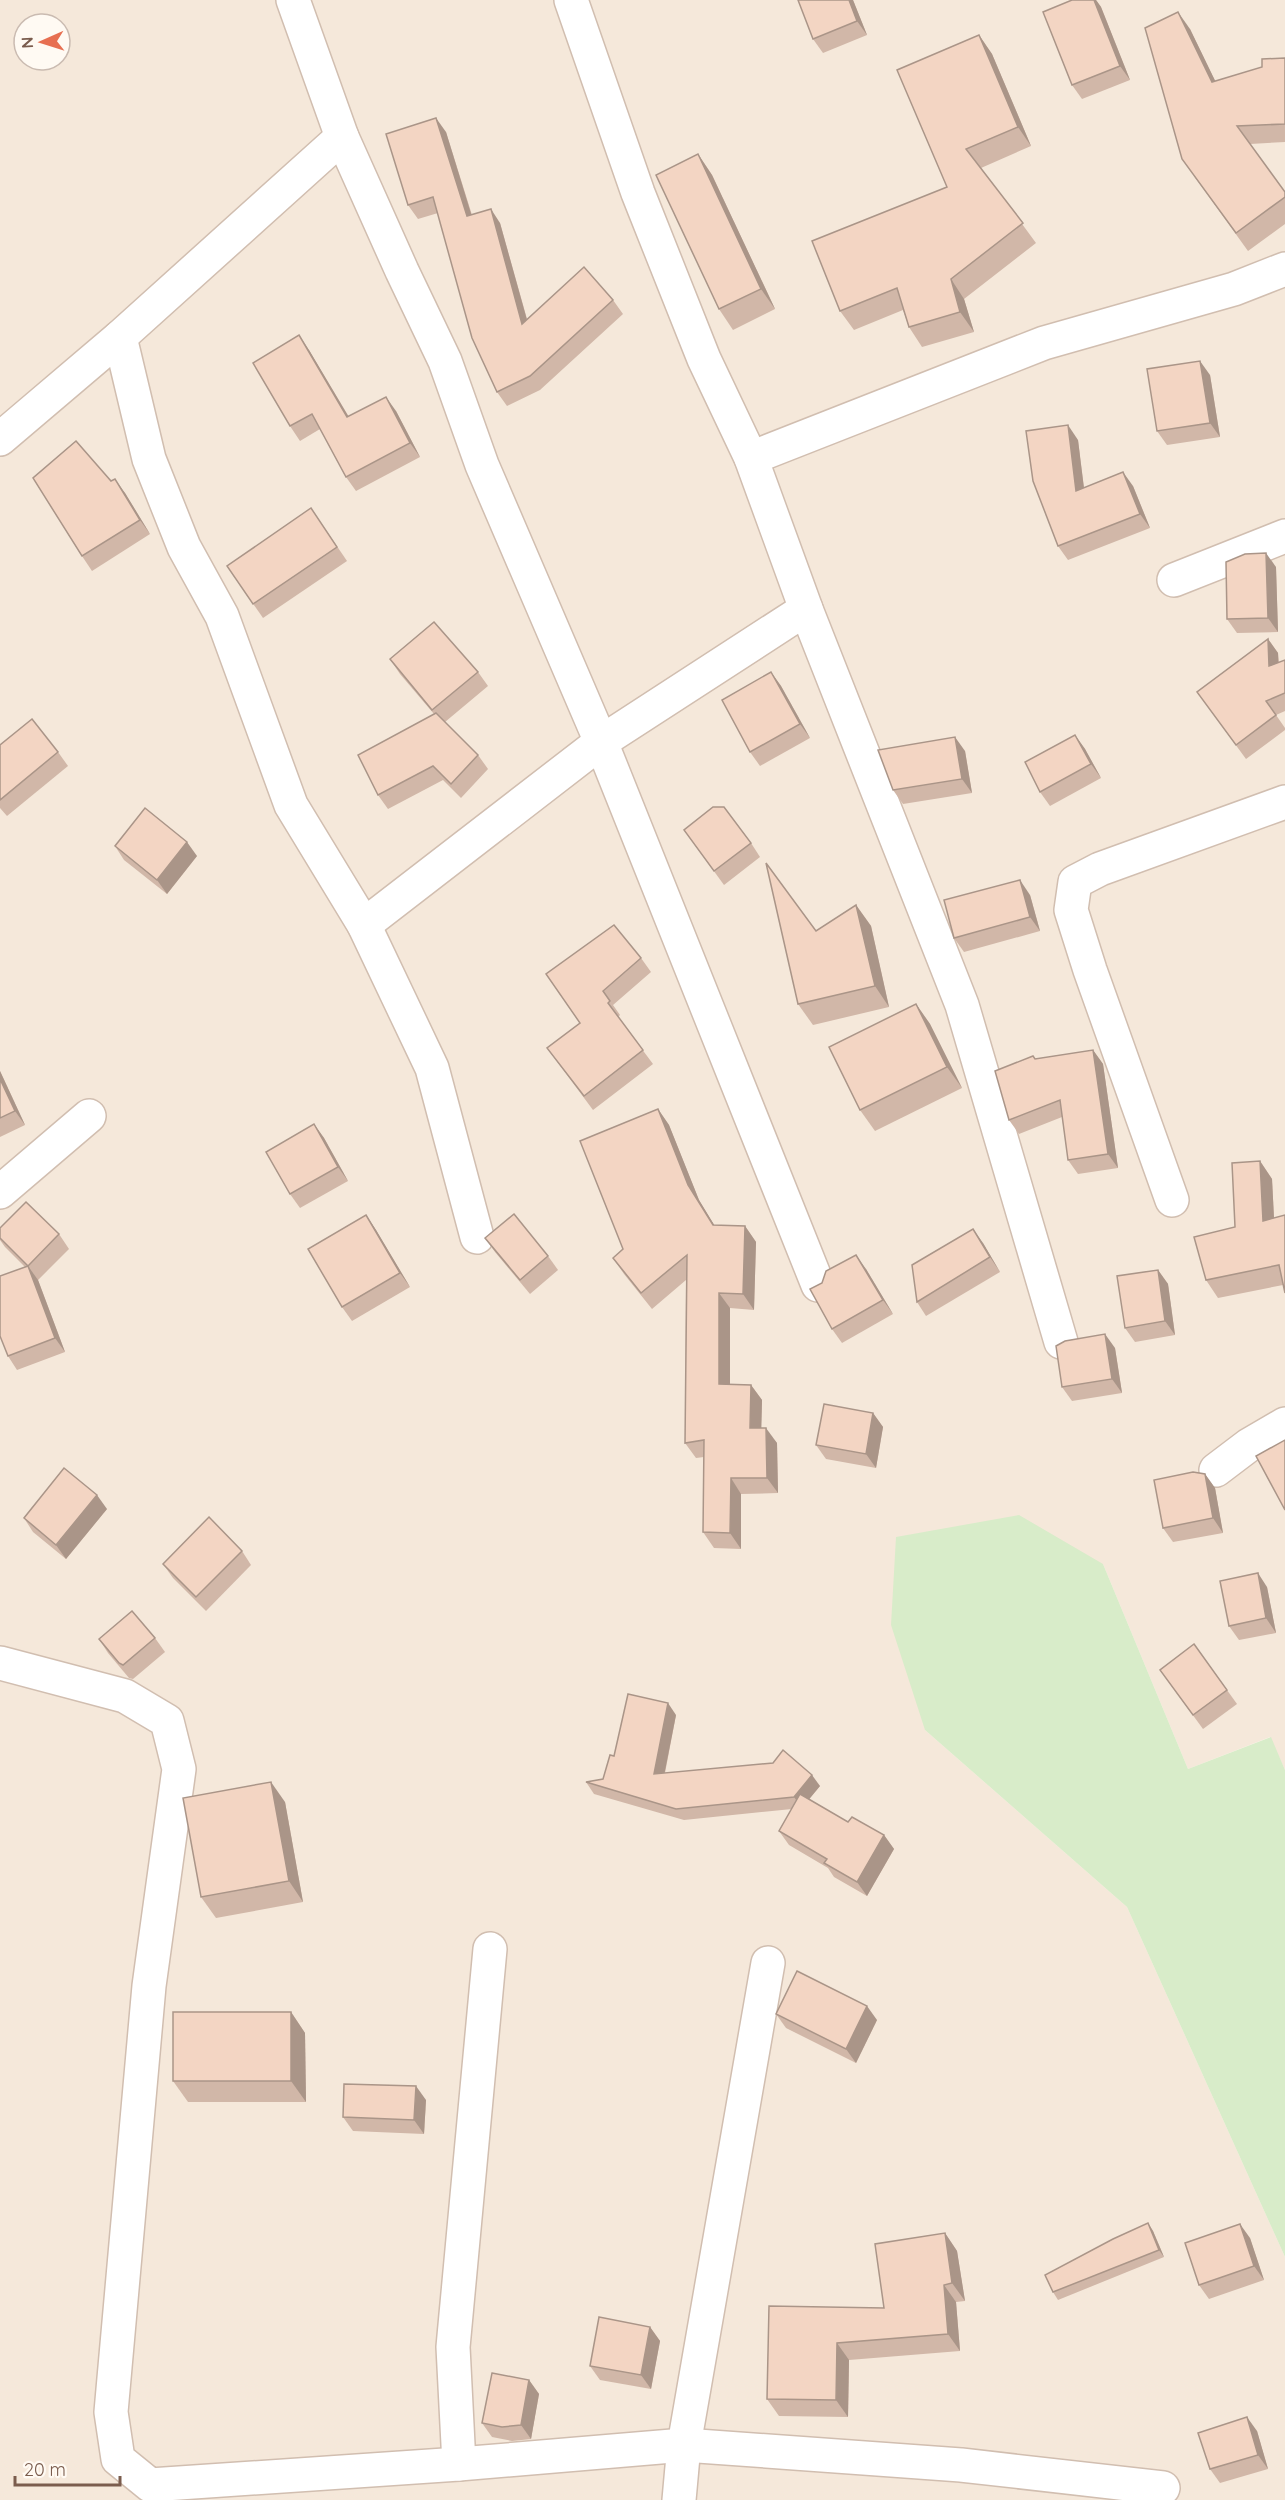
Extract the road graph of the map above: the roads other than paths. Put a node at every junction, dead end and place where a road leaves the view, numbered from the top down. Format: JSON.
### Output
{"nodes":[{"id":1,"x":293,"y":0,"type":"edge"},
{"id":2,"x":571,"y":0,"type":"edge"},
{"id":3,"x":342,"y":137,"type":"junction"},
{"id":4,"x":1285,"y":269,"type":"edge"},
{"id":5,"x":120,"y":337,"type":"junction"},
{"id":6,"x":0,"y":439,"type":"edge"},
{"id":7,"x":751,"y":458,"type":"junction"},
{"id":8,"x":1285,"y":536,"type":"edge"},
{"id":9,"x":1174,"y":580,"type":"dead end"},
{"id":10,"x":806,"y":609,"type":"junction"},
{"id":11,"x":602,"y":742,"type":"junction"},
{"id":12,"x":1285,"y":802,"type":"edge"},
{"id":13,"x":364,"y":925,"type":"junction"},
{"id":14,"x":89,"y":1116,"type":"dead end"},
{"id":15,"x":0,"y":1192,"type":"edge"},
{"id":16,"x":1172,"y":1200,"type":"dead end"},
{"id":17,"x":477,"y":1237,"type":"dead end"},
{"id":18,"x":818,"y":1285,"type":"edge"},
{"id":19,"x":1061,"y":1342,"type":"edge"},
{"id":20,"x":1285,"y":1424,"type":"edge"},
{"id":21,"x":1216,"y":1470,"type":"dead end"},
{"id":22,"x":0,"y":1663,"type":"edge"},
{"id":23,"x":490,"y":1949,"type":"dead end"},
{"id":24,"x":768,"y":1963,"type":"dead end"},
{"id":25,"x":684,"y":2445,"type":"junction"},
{"id":26,"x":459,"y":2464,"type":"junction"},
{"id":27,"x":1163,"y":2488,"type":"dead end"},
{"id":28,"x":679,"y":2500,"type":"edge"}],
"edges":[{"from":1,"to":3,"type":"street"},
{"from":2,"to":7,"type":"street"},
{"from":3,"to":5,"type":"street"},
{"from":3,"to":11,"type":"street"},
{"from":4,"to":7,"type":"street"},
{"from":5,"to":6,"type":"street"},
{"from":5,"to":13,"type":"street"},
{"from":7,"to":10,"type":"street"},
{"from":8,"to":9,"type":"street"},
{"from":10,"to":11,"type":"street"},
{"from":10,"to":19,"type":"street"},
{"from":11,"to":13,"type":"street"},
{"from":11,"to":18,"type":"street"},
{"from":12,"to":16,"type":"street"},
{"from":13,"to":17,"type":"street"},
{"from":14,"to":15,"type":"street"},
{"from":20,"to":21,"type":"street"},
{"from":22,"to":26,"type":"street"},
{"from":23,"to":26,"type":"street"},
{"from":24,"to":25,"type":"street"},
{"from":25,"to":26,"type":"street"},
{"from":25,"to":27,"type":"street"},
{"from":25,"to":28,"type":"street"}]}
